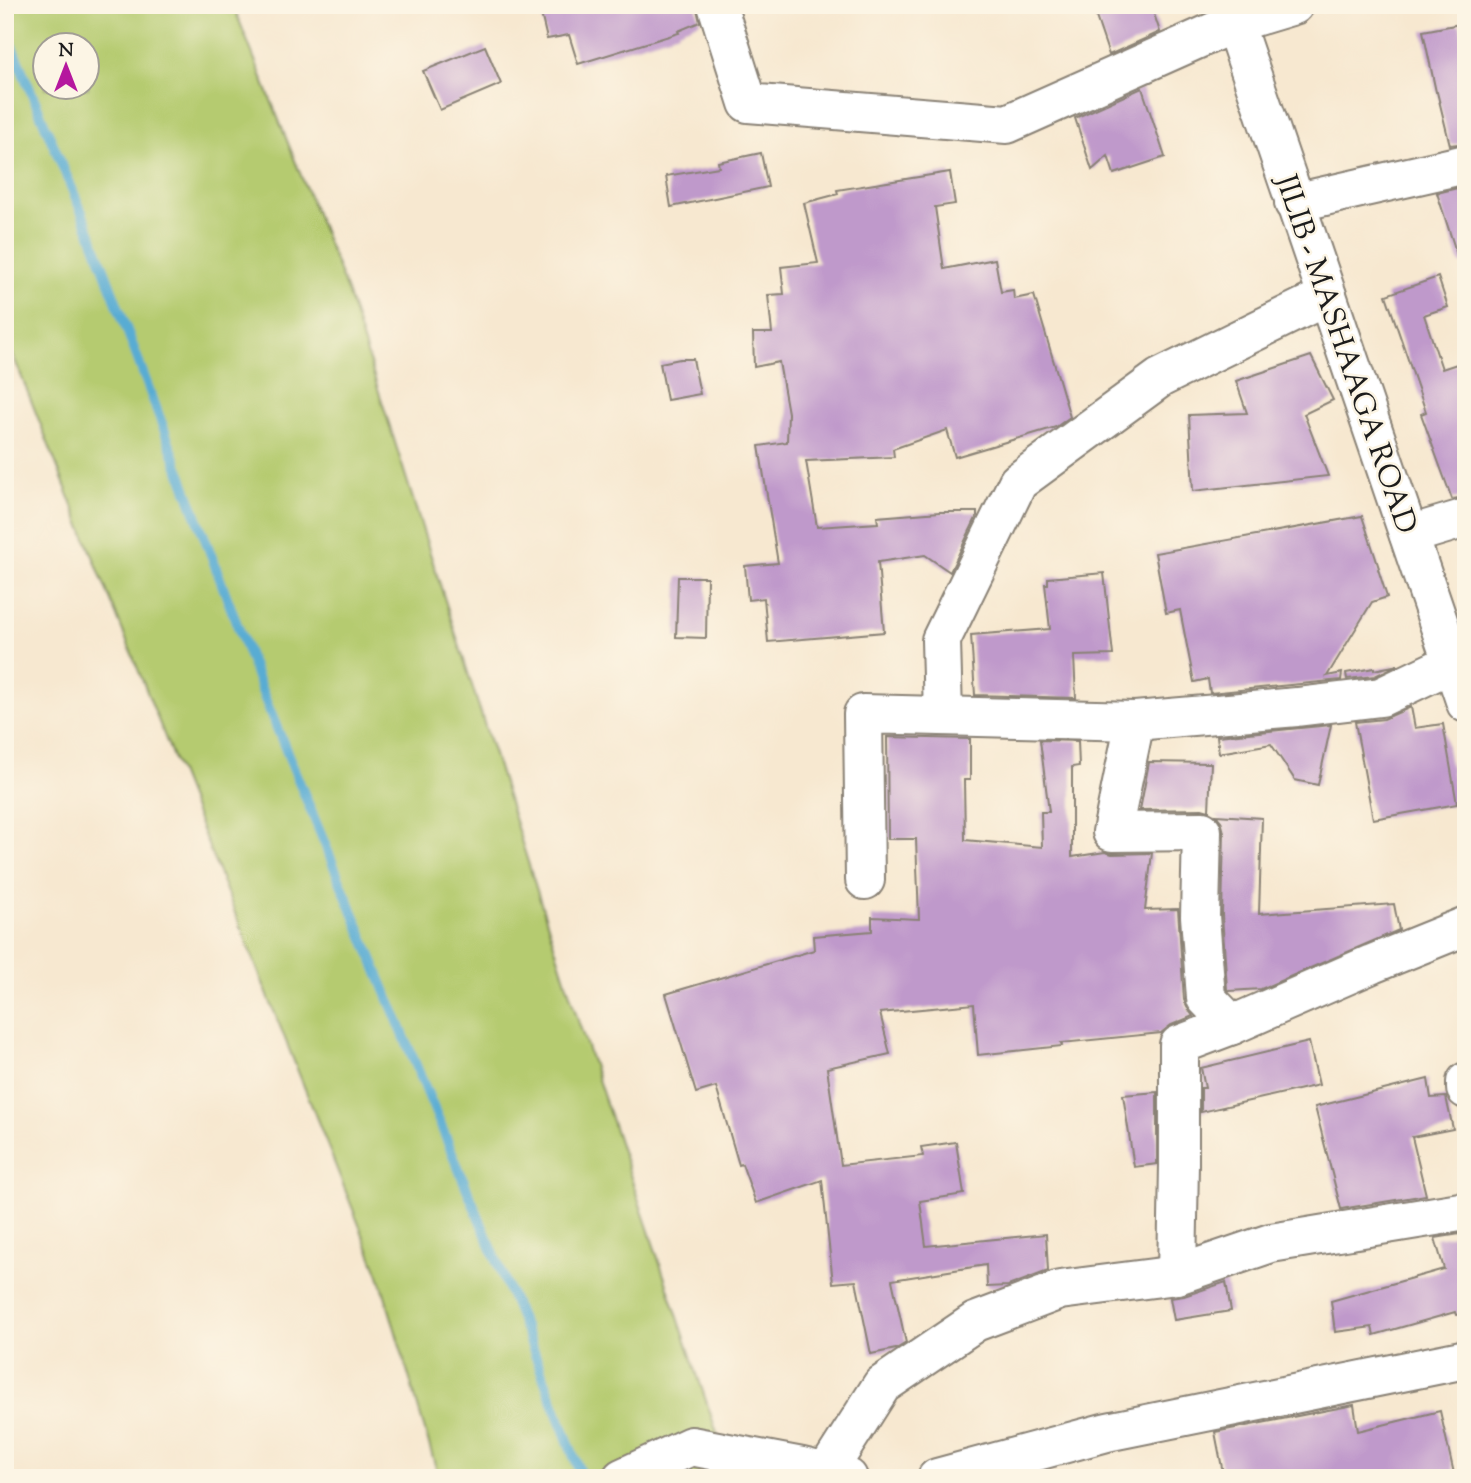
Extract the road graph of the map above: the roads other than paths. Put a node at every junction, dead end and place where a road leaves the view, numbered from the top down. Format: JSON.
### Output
{"nodes":[{"id":1,"x":717,"y":5,"type":"edge"},
{"id":2,"x":1294,"y":5,"type":"edge"},
{"id":3,"x":1231,"y":14,"type":"edge"},
{"id":4,"x":1466,"y":164,"type":"edge"},
{"id":5,"x":1294,"y":203,"type":"junction"},
{"id":6,"x":1327,"y":296,"type":"junction"},
{"id":7,"x":1466,"y":518,"type":"edge"},
{"id":8,"x":1409,"y":535,"type":"junction"},
{"id":9,"x":1452,"y":663,"type":"junction"},
{"id":10,"x":1466,"y":703,"type":"edge"},
{"id":11,"x":943,"y":716,"type":"junction"},
{"id":12,"x":1135,"y":721,"type":"junction"},
{"id":13,"x":865,"y":880,"type":"dead end"},
{"id":14,"x":1466,"y":926,"type":"edge"},
{"id":15,"x":1232,"y":1025,"type":"junction"},
{"id":16,"x":1466,"y":1082,"type":"edge"},
{"id":17,"x":1466,"y":1089,"type":"edge"},
{"id":18,"x":1466,"y":1211,"type":"edge"},
{"id":19,"x":1177,"y":1275,"type":"junction"},
{"id":20,"x":1466,"y":1359,"type":"edge"},
{"id":21,"x":833,"y":1476,"type":"edge"},
{"id":22,"x":622,"y":1478,"type":"edge"},
{"id":23,"x":937,"y":1478,"type":"edge"}],
"edges":[{"from":1,"to":3,"type":"street"},
{"from":2,"to":3,"type":"street"},
{"from":3,"to":5,"type":"street","name":"JILIB - MASHAAGA ROAD"},
{"from":4,"to":5,"type":"street"},
{"from":5,"to":6,"type":"street","name":"JILIB - MASHAAGA ROAD"},
{"from":6,"to":8,"type":"street","name":"JILIB - MASHAAGA ROAD"},
{"from":6,"to":11,"type":"street"},
{"from":7,"to":8,"type":"street"},
{"from":8,"to":9,"type":"street","name":"JILIB - MASHAAGA ROAD"},
{"from":9,"to":10,"type":"street","name":"JILIB - MASHAAGA ROAD"},
{"from":9,"to":12,"type":"street"},
{"from":11,"to":12,"type":"street"},
{"from":11,"to":13,"type":"street"},
{"from":12,"to":15,"type":"street"},
{"from":14,"to":15,"type":"street"},
{"from":15,"to":19,"type":"street"},
{"from":16,"to":17,"type":"street"},
{"from":18,"to":19,"type":"street"},
{"from":19,"to":21,"type":"street"},
{"from":20,"to":23,"type":"street"},
{"from":21,"to":22,"type":"street"}]}
